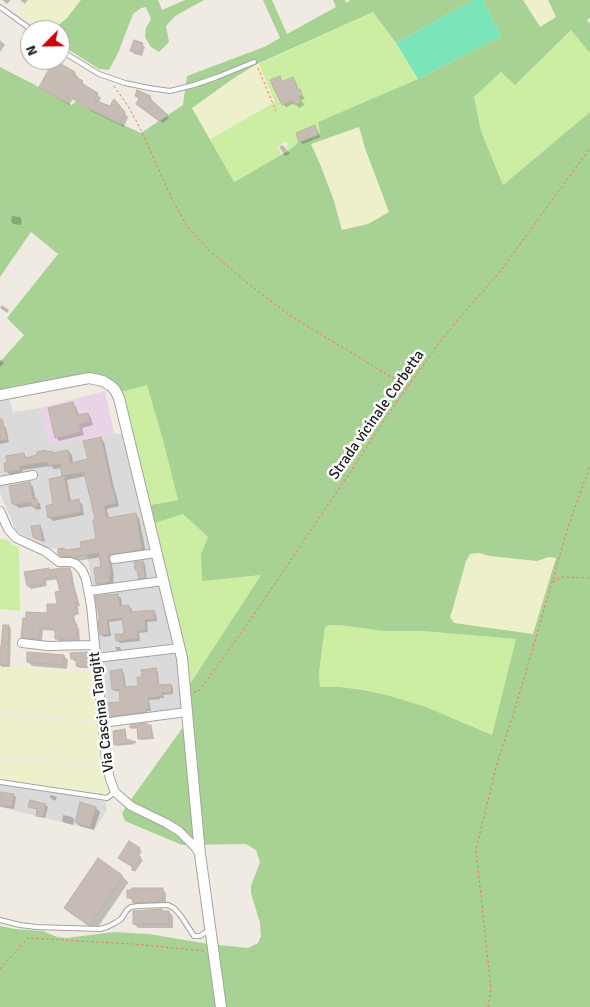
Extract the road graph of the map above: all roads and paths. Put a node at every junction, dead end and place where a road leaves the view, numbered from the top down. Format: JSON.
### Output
{"nodes":[{"id":1,"x":0,"y":7,"type":"edge"},
{"id":2,"x":20,"y":21,"type":"edge"},
{"id":3,"x":70,"y":56,"type":"edge"},
{"id":4,"x":254,"y":62,"type":"joint"},
{"id":5,"x":108,"y":77,"type":"junction"},
{"id":6,"x":276,"y":111,"type":"dead end"},
{"id":7,"x":590,"y":148,"type":"edge"},
{"id":8,"x":408,"y":386,"type":"junction"},
{"id":9,"x":0,"y":395,"type":"edge"},
{"id":10,"x":590,"y":466,"type":"edge"},
{"id":11,"x":33,"y":474,"type":"dead end"},
{"id":12,"x":0,"y":481,"type":"edge"},
{"id":13,"x":0,"y":511,"type":"edge"},
{"id":14,"x":156,"y":553,"type":"junction"},
{"id":15,"x":114,"y":559,"type":"dead end"},
{"id":16,"x":590,"y":578,"type":"edge"},
{"id":17,"x":163,"y":582,"type":"junction"},
{"id":18,"x":552,"y":583,"type":"junction"},
{"id":19,"x":89,"y":591,"type":"junction"},
{"id":20,"x":22,"y":643,"type":"dead end"},
{"id":21,"x":94,"y":645,"type":"junction"},
{"id":22,"x":180,"y":648,"type":"junction"},
{"id":23,"x":96,"y":658,"type":"junction"},
{"id":24,"x":186,"y":694,"type":"junction"},
{"id":25,"x":187,"y":712,"type":"junction"},
{"id":26,"x":102,"y":723,"type":"junction"},
{"id":27,"x":0,"y":782,"type":"edge"},
{"id":28,"x":115,"y":792,"type":"junction"},
{"id":29,"x":200,"y":854,"type":"junction"},
{"id":30,"x":0,"y":920,"type":"edge"},
{"id":31,"x":210,"y":930,"type":"junction"},
{"id":32,"x":213,"y":952,"type":"junction"},
{"id":33,"x":0,"y":968,"type":"edge"},
{"id":34,"x":221,"y":1007,"type":"edge"},
{"id":35,"x":488,"y":1007,"type":"edge"}],
"edges":[{"from":1,"to":2,"type":"lane"},
{"from":3,"to":5,"type":"lane"},
{"from":4,"to":5,"type":"lane"},
{"from":4,"to":6,"type":"path"},
{"from":5,"to":8,"type":"path"},
{"from":7,"to":8,"type":"path","name":"Strada vicinale Corbetta"},
{"from":8,"to":24,"type":"path","name":"Strada vicinale Corbetta"},
{"from":9,"to":14,"type":"street"},
{"from":10,"to":18,"type":"path"},
{"from":11,"to":12,"type":"street"},
{"from":13,"to":19,"type":"street","name":"Via Cascina Tangitt"},
{"from":14,"to":15,"type":"street"},
{"from":14,"to":17,"type":"street"},
{"from":16,"to":18,"type":"path"},
{"from":17,"to":19,"type":"street"},
{"from":17,"to":22,"type":"street"},
{"from":18,"to":35,"type":"path"},
{"from":19,"to":21,"type":"street","name":"Via Cascina Tangitt"},
{"from":20,"to":21,"type":"street"},
{"from":21,"to":23,"type":"street","name":"Via Cascina Tangitt"},
{"from":22,"to":23,"type":"street"},
{"from":22,"to":24,"type":"street"},
{"from":23,"to":26,"type":"street","name":"Via Cascina Tangitt"},
{"from":24,"to":25,"type":"street"},
{"from":25,"to":26,"type":"street"},
{"from":25,"to":29,"type":"street"},
{"from":26,"to":28,"type":"street","name":"Via Cascina Tangitt"},
{"from":27,"to":28,"type":"lane"},
{"from":28,"to":29,"type":"street","name":"Via Cascina Tangitt"},
{"from":29,"to":31,"type":"street"},
{"from":30,"to":31,"type":"lane"},
{"from":31,"to":32,"type":"street"},
{"from":32,"to":33,"type":"path"},
{"from":32,"to":34,"type":"street"}]}
